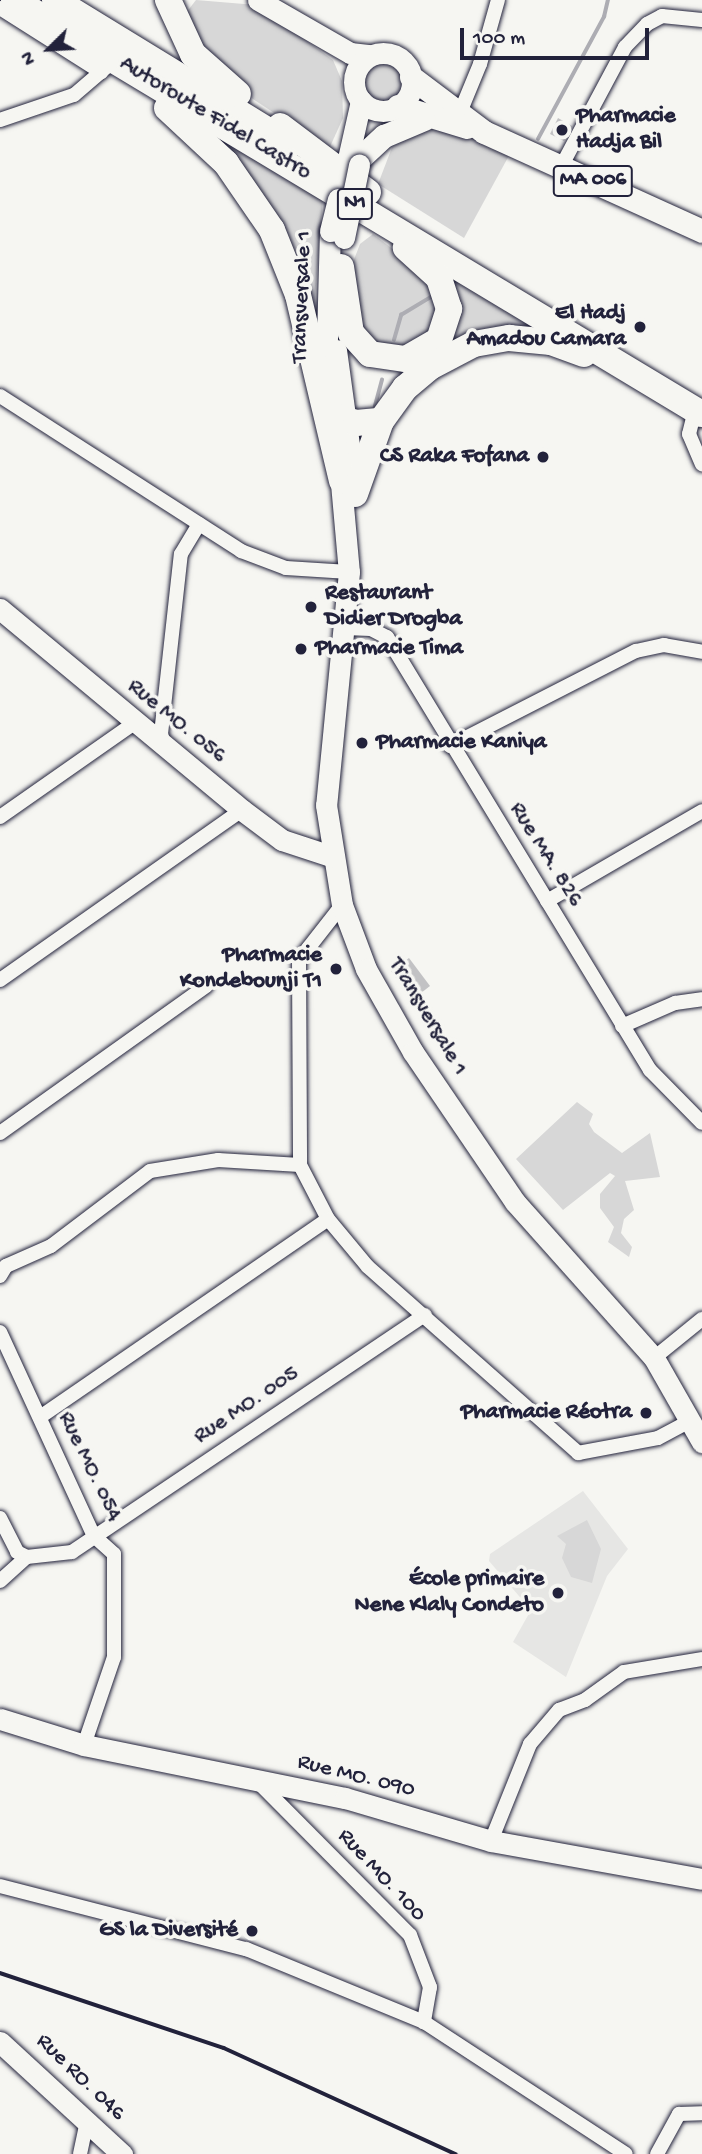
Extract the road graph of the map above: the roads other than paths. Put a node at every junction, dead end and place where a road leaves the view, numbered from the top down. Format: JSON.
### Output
{"nodes":[{"id":1,"x":14,"y":0,"type":"edge"},
{"id":2,"x":55,"y":0,"type":"edge"},
{"id":3,"x":168,"y":0,"type":"edge"},
{"id":4,"x":186,"y":0,"type":"edge"},
{"id":5,"x":498,"y":0,"type":"edge"},
{"id":6,"x":264,"y":1,"type":"edge"},
{"id":7,"x":0,"y":8,"type":"edge"},
{"id":8,"x":702,"y":20,"type":"edge"},
{"id":9,"x":180,"y":35,"type":"junction"},
{"id":10,"x":84,"y":41,"type":"junction"},
{"id":11,"x":332,"y":43,"type":"junction"},
{"id":12,"x":370,"y":55,"type":"junction"},
{"id":13,"x":106,"y":68,"type":"junction"},
{"id":14,"x":354,"y":75,"type":"junction"},
{"id":15,"x":411,"y":77,"type":"junction"},
{"id":16,"x":378,"y":106,"type":"junction"},
{"id":17,"x":459,"y":115,"type":"junction"},
{"id":18,"x":424,"y":118,"type":"junction"},
{"id":19,"x":0,"y":120,"type":"edge"},
{"id":20,"x":484,"y":131,"type":"junction"},
{"id":21,"x":355,"y":162,"type":"junction"},
{"id":22,"x":561,"y":167,"type":"junction"},
{"id":23,"x":321,"y":184,"type":"junction"},
{"id":24,"x":368,"y":192,"type":"junction"},
{"id":25,"x":702,"y":231,"type":"edge"},
{"id":26,"x":337,"y":235,"type":"junction"},
{"id":27,"x":341,"y":267,"type":"junction"},
{"id":28,"x":640,"y":374,"type":"junction"},
{"id":29,"x":0,"y":396,"type":"edge"},
{"id":30,"x":700,"y":406,"type":"edge"},
{"id":31,"x":338,"y":418,"type":"junction"},
{"id":32,"x":382,"y":421,"type":"junction"},
{"id":33,"x":702,"y":464,"type":"edge"},
{"id":34,"x":348,"y":488,"type":"junction"},
{"id":35,"x":199,"y":524,"type":"junction"},
{"id":36,"x":349,"y":572,"type":"junction"},
{"id":37,"x":1,"y":611,"type":"edge"},
{"id":38,"x":344,"y":628,"type":"junction"},
{"id":39,"x":702,"y":652,"type":"edge"},
{"id":40,"x":134,"y":723,"type":"junction"},
{"id":41,"x":450,"y":746,"type":"junction"},
{"id":42,"x":165,"y":747,"type":"junction"},
{"id":43,"x":242,"y":810,"type":"junction"},
{"id":44,"x":702,"y":811,"type":"edge"},
{"id":45,"x":0,"y":817,"type":"edge"},
{"id":46,"x":331,"y":856,"type":"junction"},
{"id":47,"x":547,"y":901,"type":"junction"},
{"id":48,"x":342,"y":905,"type":"junction"},
{"id":49,"x":0,"y":980,"type":"edge"},
{"id":50,"x":206,"y":986,"type":"dead end"},
{"id":51,"x":702,"y":999,"type":"edge"},
{"id":52,"x":622,"y":1026,"type":"junction"},
{"id":53,"x":702,"y":1123,"type":"edge"},
{"id":54,"x":0,"y":1133,"type":"edge"},
{"id":55,"x":300,"y":1165,"type":"junction"},
{"id":56,"x":328,"y":1219,"type":"junction"},
{"id":57,"x":0,"y":1276,"type":"edge"},
{"id":58,"x":425,"y":1315,"type":"junction"},
{"id":59,"x":702,"y":1319,"type":"edge"},
{"id":60,"x":0,"y":1332,"type":"edge"},
{"id":61,"x":654,"y":1358,"type":"junction"},
{"id":62,"x":40,"y":1417,"type":"junction"},
{"id":63,"x":692,"y":1420,"type":"junction"},
{"id":64,"x":702,"y":1441,"type":"edge"},
{"id":65,"x":0,"y":1518,"type":"edge"},
{"id":66,"x":94,"y":1536,"type":"junction"},
{"id":67,"x":27,"y":1557,"type":"junction"},
{"id":68,"x":0,"y":1581,"type":"edge"},
{"id":69,"x":702,"y":1659,"type":"edge"},
{"id":70,"x":0,"y":1719,"type":"edge"},
{"id":71,"x":84,"y":1745,"type":"junction"},
{"id":72,"x":257,"y":1781,"type":"junction"},
{"id":73,"x":491,"y":1841,"type":"junction"},
{"id":74,"x":702,"y":1879,"type":"edge"},
{"id":75,"x":0,"y":1886,"type":"edge"},
{"id":76,"x":424,"y":2022,"type":"junction"},
{"id":77,"x":0,"y":2042,"type":"edge"},
{"id":78,"x":702,"y":2113,"type":"edge"},
{"id":79,"x":87,"y":2122,"type":"junction"},
{"id":80,"x":80,"y":2154,"type":"edge"},
{"id":81,"x":122,"y":2154,"type":"edge"},
{"id":82,"x":626,"y":2154,"type":"edge"},
{"id":83,"x":657,"y":2154,"type":"edge"}],
"edges":[{"from":1,"to":10,"type":"highway","name":"Autoroute Fidel Castro","number":"N1"},
{"from":2,"to":24,"type":"highway","name":"Autoroute Fidel Castro","number":"N1"},
{"from":3,"to":9,"type":"highway"},
{"from":4,"to":9,"type":"highway"},
{"from":5,"to":17,"type":"street"},
{"from":6,"to":11,"type":"main road"},
{"from":7,"to":13,"type":"street"},
{"from":8,"to":22,"type":"street"},
{"from":9,"to":24,"type":"highway"},
{"from":10,"to":13,"type":"highway"},
{"from":10,"to":23,"type":"highway","name":"Autoroute Fidel Castro","number":"N1"},
{"from":11,"to":12,"type":"main road"},
{"from":11,"to":14,"type":"main road"},
{"from":12,"to":14,"type":"main road"},
{"from":12,"to":15,"type":"main road"},
{"from":13,"to":19,"type":"street"},
{"from":13,"to":34,"type":"highway"},
{"from":14,"to":16,"type":"main road"},
{"from":15,"to":16,"type":"main road"},
{"from":15,"to":17,"type":"main road"},
{"from":16,"to":18,"type":"main road"},
{"from":16,"to":21,"type":"main road","name":"Transversale 1"},
{"from":17,"to":20,"type":"main road"},
{"from":18,"to":20,"type":"main road"},
{"from":18,"to":21,"type":"main road"},
{"from":20,"to":22,"type":"main road","number":"MA 006"},
{"from":21,"to":26,"type":"main road","name":"Transversale 1","bridge":true},
{"from":22,"to":25,"type":"main road","number":"MA 006"},
{"from":23,"to":27,"type":"highway"},
{"from":23,"to":28,"type":"highway","name":"Autoroute Fidel Castro","number":"N1"},
{"from":24,"to":30,"type":"highway","name":"Autoroute Fidel Castro","number":"N1"},
{"from":26,"to":27,"type":"main road","name":"Transversale 1"},
{"from":26,"to":31,"type":"main road","name":"Transversale 1"},
{"from":27,"to":31,"type":"main road","name":"Transversale 1"},
{"from":28,"to":30,"type":"highway","name":"Autoroute Fidel Castro","number":"N1"},
{"from":28,"to":32,"type":"highway"},
{"from":29,"to":35,"type":"street"},
{"from":30,"to":33,"type":"street"},
{"from":31,"to":32,"type":"highway"},
{"from":31,"to":34,"type":"main road","name":"Transversale 1"},
{"from":32,"to":34,"type":"highway"},
{"from":34,"to":36,"type":"main road","name":"Transversale 1"},
{"from":35,"to":36,"type":"street"},
{"from":35,"to":42,"type":"street"},
{"from":36,"to":38,"type":"main road","name":"Transversale 1"},
{"from":37,"to":40,"type":"main road","name":"Rue MO. 056"},
{"from":38,"to":41,"type":"street","name":"Rue MA. 826"},
{"from":38,"to":46,"type":"main road","name":"Transversale 1"},
{"from":39,"to":41,"type":"street"},
{"from":40,"to":42,"type":"main road","name":"Rue MO. 056"},
{"from":40,"to":45,"type":"street"},
{"from":41,"to":47,"type":"street","name":"Rue MA. 826"},
{"from":42,"to":43,"type":"main road","name":"Rue MO. 056"},
{"from":43,"to":46,"type":"main road","name":"Rue MO. 056"},
{"from":43,"to":49,"type":"street"},
{"from":44,"to":47,"type":"street"},
{"from":46,"to":48,"type":"main road","name":"Transversale 1"},
{"from":47,"to":52,"type":"street","name":"Rue MA. 826"},
{"from":48,"to":55,"type":"street"},
{"from":48,"to":61,"type":"main road","name":"Transversale 1"},
{"from":50,"to":54,"type":"street"},
{"from":51,"to":52,"type":"street"},
{"from":52,"to":53,"type":"street","name":"Rue MA. 826"},
{"from":55,"to":56,"type":"street"},
{"from":55,"to":57,"type":"street"},
{"from":56,"to":58,"type":"street"},
{"from":56,"to":62,"type":"street"},
{"from":58,"to":63,"type":"street"},
{"from":58,"to":66,"type":"street","name":"Rue MO. 005"},
{"from":59,"to":61,"type":"street"},
{"from":60,"to":62,"type":"street","name":"Rue MO. 054"},
{"from":61,"to":63,"type":"main road","name":"Transversale 1"},
{"from":62,"to":66,"type":"street","name":"Rue MO. 054"},
{"from":63,"to":64,"type":"main road","name":"Transversale 1"},
{"from":65,"to":67,"type":"street"},
{"from":66,"to":67,"type":"street","name":"Rue MO. 005"},
{"from":66,"to":71,"type":"street","name":"Rue MO. 054"},
{"from":67,"to":68,"type":"street"},
{"from":69,"to":73,"type":"street"},
{"from":70,"to":71,"type":"main road","name":"Rue MO. 090"},
{"from":71,"to":72,"type":"main road","name":"Rue MO. 090"},
{"from":72,"to":73,"type":"main road","name":"Rue MO. 090"},
{"from":72,"to":76,"type":"street","name":"Rue MO. 100"},
{"from":73,"to":74,"type":"main road","name":"Rue MO. 090"},
{"from":75,"to":76,"type":"street"},
{"from":76,"to":82,"type":"street"},
{"from":77,"to":79,"type":"main road","name":"Rue RO. 046"},
{"from":78,"to":83,"type":"street"},
{"from":79,"to":80,"type":"street"},
{"from":79,"to":81,"type":"main road","name":"Rue RO. 046"}]}
